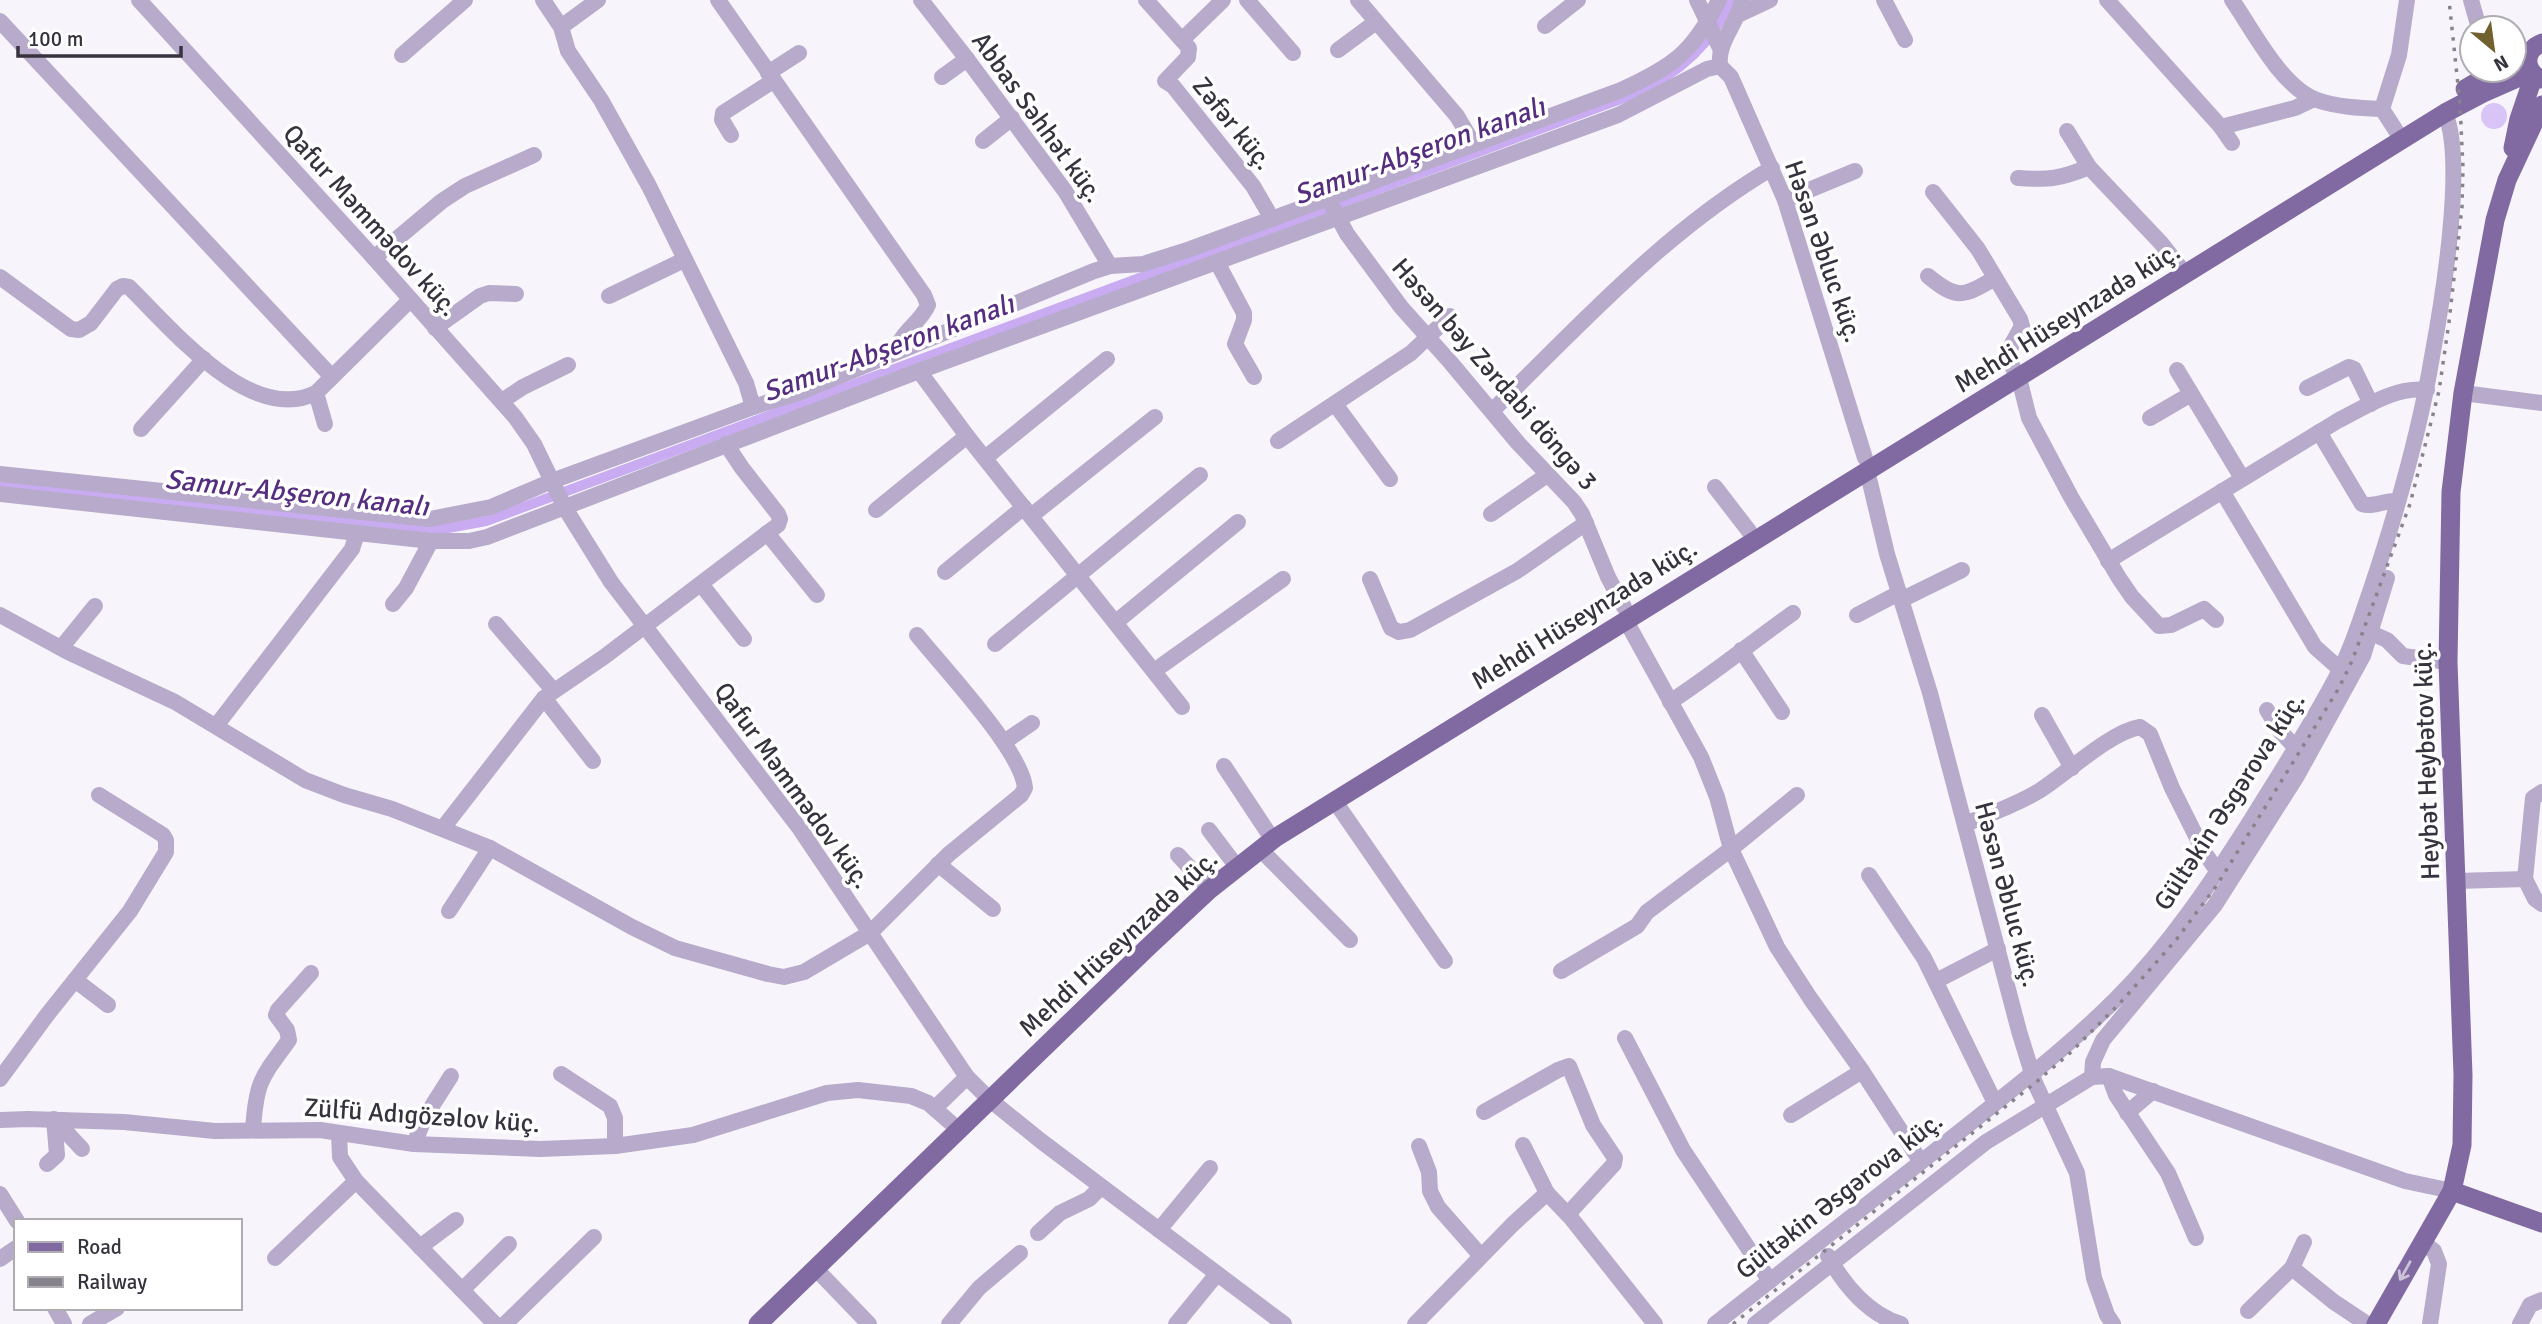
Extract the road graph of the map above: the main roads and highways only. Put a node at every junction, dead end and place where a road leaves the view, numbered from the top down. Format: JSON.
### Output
{"nodes":[{"id":1,"x":2540,"y":43,"type":"edge"},
{"id":2,"x":2536,"y":76,"type":"edge"},
{"id":3,"x":2476,"y":84,"type":"edge"},
{"id":4,"x":2483,"y":93,"type":"junction"},
{"id":5,"x":2542,"y":105,"type":"edge"},
{"id":6,"x":2399,"y":135,"type":"junction"},
{"id":7,"x":2515,"y":138,"type":"junction"},
{"id":8,"x":2507,"y":180,"type":"junction"},
{"id":9,"x":2015,"y":373,"type":"junction"},
{"id":10,"x":1866,"y":464,"type":"junction"},
{"id":11,"x":1625,"y":613,"type":"junction"},
{"id":12,"x":1264,"y":840,"type":"junction"},
{"id":13,"x":986,"y":1096,"type":"junction"},
{"id":14,"x":2452,"y":1191,"type":"junction"},
{"id":15,"x":2542,"y":1223,"type":"edge"},
{"id":16,"x":743,"y":1324,"type":"edge"},
{"id":17,"x":758,"y":1324,"type":"edge"},
{"id":18,"x":2375,"y":1324,"type":"edge"}],
"edges":[{"from":1,"to":2,"type":"main road"},
{"from":2,"to":4,"type":"main road","name":"Mehdi Hüseynzadə küç."},
{"from":2,"to":7,"type":"main road"},
{"from":3,"to":6,"type":"main road","name":"Mehdi Hüseynzadə küç."},
{"from":4,"to":6,"type":"main road","name":"Mehdi Hüseynzadə küç."},
{"from":4,"to":7,"type":"main road"},
{"from":5,"to":8,"type":"main road"},
{"from":6,"to":9,"type":"main road","name":"Mehdi Hüseynzadə küç."},
{"from":6,"to":9,"type":"main road","name":"Mehdi Hüseynzadə küç."},
{"from":7,"to":8,"type":"main road"},
{"from":8,"to":14,"type":"main road","name":"Heybət Heybətov küç."},
{"from":9,"to":10,"type":"main road","name":"Mehdi Hüseynzadə küç."},
{"from":10,"to":11,"type":"main road","name":"Mehdi Hüseynzadə küç."},
{"from":10,"to":11,"type":"main road","name":"Mehdi Hüseynzadə küç."},
{"from":11,"to":12,"type":"main road","name":"Mehdi Hüseynzadə küç."},
{"from":11,"to":12,"type":"main road","name":"Mehdi Hüseynzadə küç."},
{"from":12,"to":13,"type":"main road","name":"Mehdi Hüseynzadə küç."},
{"from":12,"to":13,"type":"main road","name":"Mehdi Hüseynzadə küç."},
{"from":13,"to":16,"type":"main road","name":"Mehdi Hüseynzadə küç."},
{"from":13,"to":17,"type":"main road","name":"Mehdi Hüseynzadə küç."},
{"from":14,"to":15,"type":"main road"},
{"from":14,"to":18,"type":"main road","name":"Heybət Heybətov küç.","one_way":true}]}
